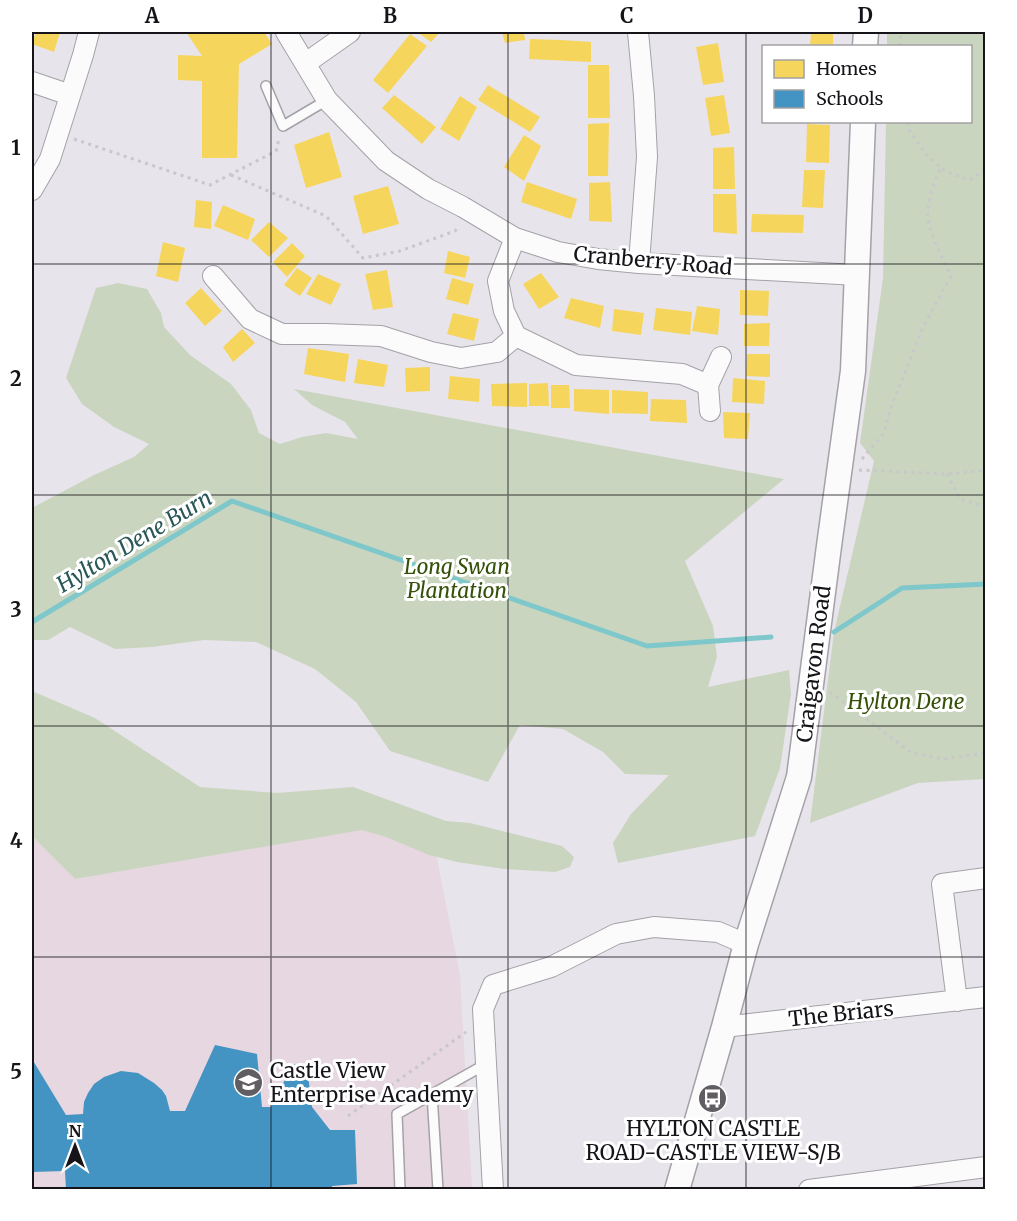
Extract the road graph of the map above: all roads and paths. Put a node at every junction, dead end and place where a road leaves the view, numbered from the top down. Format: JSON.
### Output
{"nodes":[{"id":1,"x":89,"y":32,"type":"edge"},
{"id":2,"x":286,"y":32,"type":"edge"},
{"id":3,"x":350,"y":32,"type":"edge"},
{"id":4,"x":638,"y":32,"type":"edge"},
{"id":5,"x":306,"y":63,"type":"junction"},
{"id":6,"x":32,"y":82,"type":"edge"},
{"id":7,"x":266,"y":86,"type":"dead end"},
{"id":8,"x":70,"y":95,"type":"junction"},
{"id":9,"x":327,"y":100,"type":"junction"},
{"id":10,"x":862,"y":123,"type":"edge"},
{"id":11,"x":907,"y":123,"type":"edge"},
{"id":12,"x":283,"y":126,"type":"junction"},
{"id":13,"x":58,"y":134,"type":"junction"},
{"id":14,"x":940,"y":166,"type":"junction"},
{"id":15,"x":986,"y":169,"type":"edge"},
{"id":16,"x":231,"y":175,"type":"junction"},
{"id":17,"x":32,"y":190,"type":"edge"},
{"id":18,"x":474,"y":214,"type":"junction"},
{"id":19,"x":515,"y":238,"type":"junction"},
{"id":20,"x":639,"y":263,"type":"junction"},
{"id":21,"x":857,"y":274,"type":"junction"},
{"id":22,"x":213,"y":276,"type":"dead end"},
{"id":23,"x":516,"y":336,"type":"junction"},
{"id":24,"x":721,"y":357,"type":"dead end"},
{"id":25,"x":708,"y":385,"type":"junction"},
{"id":26,"x":710,"y":411,"type":"dead end"},
{"id":27,"x":846,"y":469,"type":"junction"},
{"id":28,"x":986,"y":470,"type":"edge"},
{"id":29,"x":947,"y":474,"type":"junction"},
{"id":30,"x":986,"y":507,"type":"edge"},
{"id":31,"x":812,"y":679,"type":"junction"},
{"id":32,"x":986,"y":753,"type":"edge"},
{"id":33,"x":986,"y":878,"type":"edge"},
{"id":34,"x":746,"y":944,"type":"junction"},
{"id":35,"x":986,"y":997,"type":"edge"},
{"id":36,"x":957,"y":1000,"type":"junction"},
{"id":37,"x":483,"y":1019,"type":"junction"},
{"id":38,"x":724,"y":1027,"type":"junction"},
{"id":39,"x":486,"y":1064,"type":"junction"},
{"id":40,"x":432,"y":1094,"type":"junction"},
{"id":41,"x":348,"y":1116,"type":"dead end"},
{"id":42,"x":986,"y":1167,"type":"edge"},
{"id":43,"x":400,"y":1190,"type":"edge"},
{"id":44,"x":438,"y":1190,"type":"edge"},
{"id":45,"x":493,"y":1190,"type":"edge"},
{"id":46,"x":676,"y":1190,"type":"edge"},
{"id":47,"x":809,"y":1190,"type":"edge"}],
"edges":[{"from":1,"to":8,"type":"street"},
{"from":2,"to":5,"type":"street","name":"Cranberry Road"},
{"from":3,"to":5,"type":"street"},
{"from":4,"to":20,"type":"street"},
{"from":5,"to":9,"type":"street","name":"Cranberry Road"},
{"from":6,"to":8,"type":"street"},
{"from":7,"to":12,"type":"lane"},
{"from":8,"to":13,"type":"street"},
{"from":9,"to":12,"type":"lane"},
{"from":9,"to":18,"type":"street","name":"Cranberry Road"},
{"from":10,"to":21,"type":"street","name":"Craigavon Road"},
{"from":11,"to":14,"type":"path"},
{"from":12,"to":16,"type":"path"},
{"from":13,"to":16,"type":"path"},
{"from":13,"to":17,"type":"street"},
{"from":14,"to":15,"type":"path"},
{"from":14,"to":27,"type":"path"},
{"from":16,"to":18,"type":"path"},
{"from":18,"to":19,"type":"street","name":"Cranberry Road"},
{"from":19,"to":20,"type":"street","name":"Cranberry Road"},
{"from":19,"to":23,"type":"street"},
{"from":20,"to":21,"type":"street","name":"Cranberry Road"},
{"from":21,"to":27,"type":"street","name":"Craigavon Road"},
{"from":22,"to":23,"type":"street"},
{"from":23,"to":25,"type":"street"},
{"from":24,"to":25,"type":"street"},
{"from":25,"to":26,"type":"street"},
{"from":27,"to":29,"type":"path"},
{"from":27,"to":31,"type":"street","name":"Craigavon Road"},
{"from":28,"to":29,"type":"path"},
{"from":29,"to":30,"type":"path"},
{"from":31,"to":32,"type":"path"},
{"from":31,"to":34,"type":"street","name":"Craigavon Road"},
{"from":33,"to":36,"type":"street"},
{"from":34,"to":37,"type":"street"},
{"from":34,"to":38,"type":"street","name":"Craigavon Road"},
{"from":35,"to":36,"type":"street","name":"The Briars"},
{"from":36,"to":38,"type":"street","name":"The Briars"},
{"from":37,"to":39,"type":"street"},
{"from":37,"to":41,"type":"path"},
{"from":38,"to":46,"type":"street","name":"Craigavon Road"},
{"from":39,"to":40,"type":"lane"},
{"from":39,"to":45,"type":"street"},
{"from":40,"to":43,"type":"lane"},
{"from":40,"to":44,"type":"lane"},
{"from":42,"to":47,"type":"street"}]}
